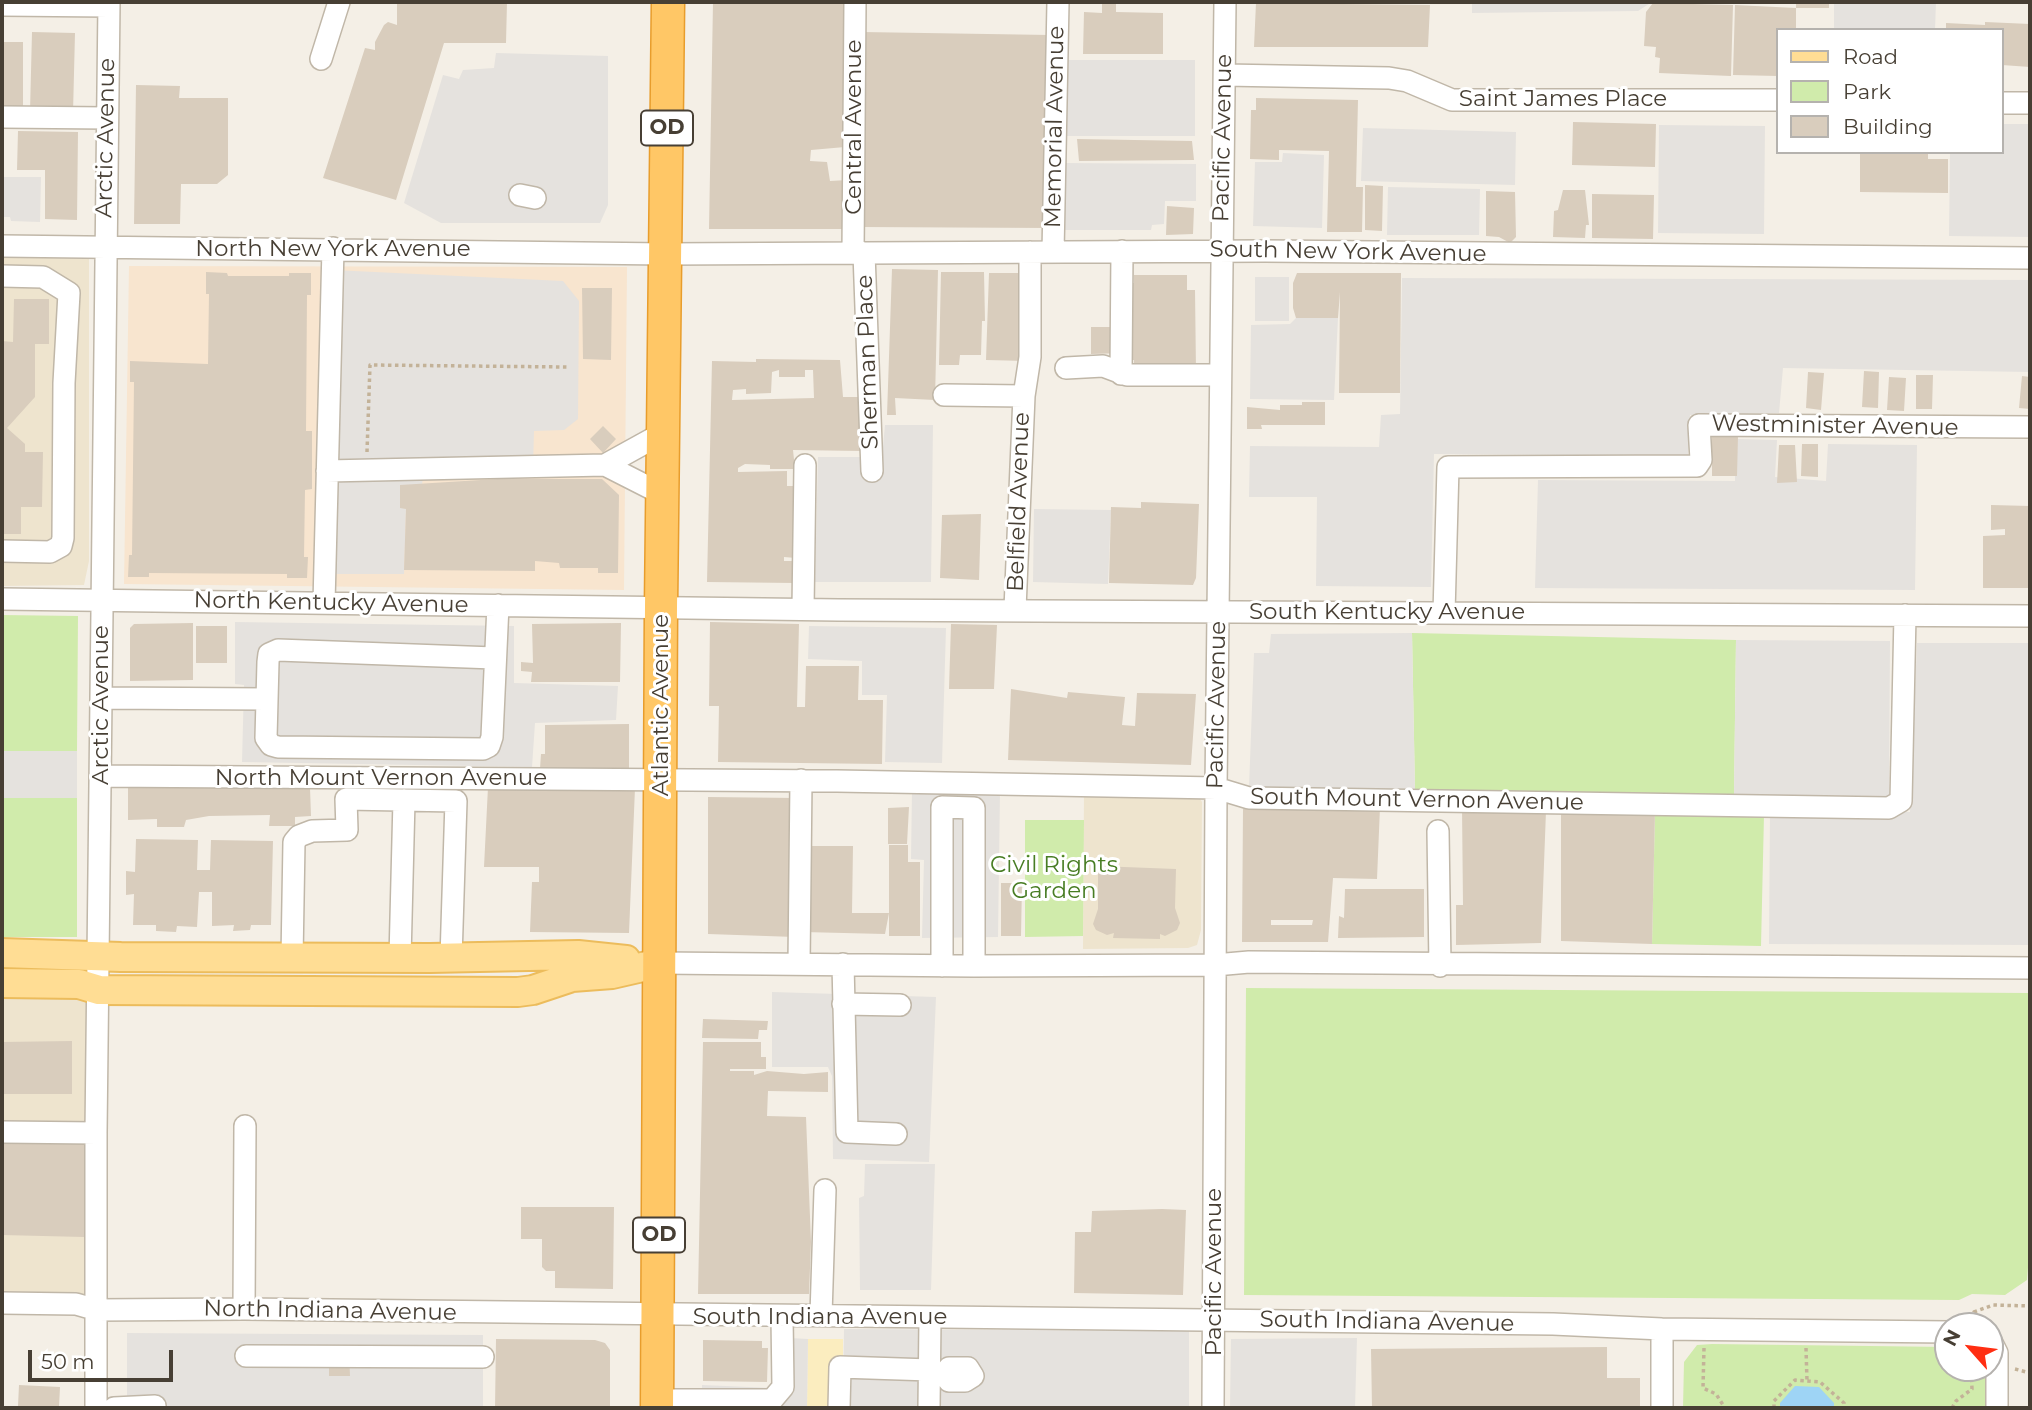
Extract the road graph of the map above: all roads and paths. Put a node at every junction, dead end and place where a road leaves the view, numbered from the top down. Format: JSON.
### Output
{"nodes":[{"id":1,"x":339,"y":2,"type":"edge"},
{"id":2,"x":668,"y":2,"type":"edge"},
{"id":3,"x":855,"y":2,"type":"edge"},
{"id":4,"x":1058,"y":2,"type":"edge"},
{"id":5,"x":1225,"y":2,"type":"edge"},
{"id":6,"x":109,"y":4,"type":"edge"},
{"id":7,"x":2,"y":5,"type":"edge"},
{"id":8,"x":321,"y":59,"type":"dead end"},
{"id":9,"x":1226,"y":75,"type":"junction"},
{"id":10,"x":1776,"y":100,"type":"edge"},
{"id":11,"x":2004,"y":103,"type":"edge"},
{"id":12,"x":2030,"y":103,"type":"edge"},
{"id":13,"x":2,"y":117,"type":"edge"},
{"id":14,"x":107,"y":118,"type":"junction"},
{"id":15,"x":2,"y":246,"type":"edge"},
{"id":16,"x":105,"y":247,"type":"junction"},
{"id":17,"x":334,"y":248,"type":"junction"},
{"id":18,"x":1122,"y":251,"type":"junction"},
{"id":19,"x":1221,"y":251,"type":"junction"},
{"id":20,"x":1030,"y":252,"type":"junction"},
{"id":21,"x":1053,"y":252,"type":"junction"},
{"id":22,"x":859,"y":253,"type":"junction"},
{"id":23,"x":665,"y":254,"type":"junction"},
{"id":24,"x":2030,"y":258,"type":"edge"},
{"id":25,"x":2,"y":276,"type":"edge"},
{"id":26,"x":568,"y":367,"type":"dead end"},
{"id":27,"x":1066,"y":368,"type":"dead end"},
{"id":28,"x":1121,"y":374,"type":"junction"},
{"id":29,"x":1220,"y":375,"type":"junction"},
{"id":30,"x":944,"y":395,"type":"dead end"},
{"id":31,"x":1024,"y":396,"type":"junction"},
{"id":32,"x":2030,"y":427,"type":"edge"},
{"id":33,"x":663,"y":433,"type":"junction"},
{"id":34,"x":367,"y":458,"type":"dead end"},
{"id":35,"x":805,"y":464,"type":"dead end"},
{"id":36,"x":605,"y":466,"type":"junction"},
{"id":37,"x":327,"y":471,"type":"junction"},
{"id":38,"x":872,"y":471,"type":"dead end"},
{"id":39,"x":662,"y":494,"type":"junction"},
{"id":40,"x":2,"y":551,"type":"edge"},
{"id":41,"x":2,"y":599,"type":"edge"},
{"id":42,"x":101,"y":600,"type":"junction"},
{"id":43,"x":324,"y":603,"type":"junction"},
{"id":44,"x":498,"y":605,"type":"junction"},
{"id":45,"x":660,"y":606,"type":"junction"},
{"id":46,"x":803,"y":609,"type":"junction"},
{"id":47,"x":1015,"y":609,"type":"junction"},
{"id":48,"x":1218,"y":612,"type":"junction"},
{"id":49,"x":1444,"y":613,"type":"junction"},
{"id":50,"x":1905,"y":615,"type":"junction"},
{"id":51,"x":2030,"y":615,"type":"edge"},
{"id":52,"x":494,"y":658,"type":"junction"},
{"id":53,"x":101,"y":698,"type":"junction"},
{"id":54,"x":267,"y":699,"type":"junction"},
{"id":55,"x":101,"y":776,"type":"junction"},
{"id":56,"x":662,"y":780,"type":"junction"},
{"id":57,"x":801,"y":780,"type":"junction"},
{"id":58,"x":943,"y":782,"type":"junction"},
{"id":59,"x":975,"y":783,"type":"junction"},
{"id":60,"x":1216,"y":788,"type":"junction"},
{"id":61,"x":404,"y":800,"type":"junction"},
{"id":62,"x":942,"y":807,"type":"junction"},
{"id":63,"x":974,"y":808,"type":"junction"},
{"id":64,"x":1438,"y":831,"type":"dead end"},
{"id":65,"x":2,"y":953,"type":"edge"},
{"id":66,"x":100,"y":957,"type":"junction"},
{"id":67,"x":292,"y":958,"type":"junction"},
{"id":68,"x":400,"y":958,"type":"junction"},
{"id":69,"x":451,"y":958,"type":"junction"},
{"id":70,"x":660,"y":963,"type":"junction"},
{"id":71,"x":799,"y":964,"type":"junction"},
{"id":72,"x":843,"y":964,"type":"junction"},
{"id":73,"x":1216,"y":965,"type":"junction"},
{"id":74,"x":942,"y":966,"type":"junction"},
{"id":75,"x":974,"y":966,"type":"junction"},
{"id":76,"x":1440,"y":966,"type":"junction"},
{"id":77,"x":2030,"y":968,"type":"edge"},
{"id":78,"x":2,"y":983,"type":"edge"},
{"id":79,"x":99,"y":990,"type":"junction"},
{"id":80,"x":843,"y":1004,"type":"junction"},
{"id":81,"x":900,"y":1005,"type":"dead end"},
{"id":82,"x":245,"y":1126,"type":"dead end"},
{"id":83,"x":2,"y":1132,"type":"edge"},
{"id":84,"x":96,"y":1133,"type":"junction"},
{"id":85,"x":896,"y":1134,"type":"dead end"},
{"id":86,"x":825,"y":1190,"type":"dead end"},
{"id":87,"x":2,"y":1303,"type":"edge"},
{"id":88,"x":2030,"y":1306,"type":"edge"},
{"id":89,"x":244,"y":1309,"type":"junction"},
{"id":90,"x":96,"y":1310,"type":"junction"},
{"id":91,"x":1974,"y":1312,"type":"edge"},
{"id":92,"x":821,"y":1315,"type":"junction"},
{"id":93,"x":658,"y":1316,"type":"junction"},
{"id":94,"x":782,"y":1317,"type":"junction"},
{"id":95,"x":930,"y":1318,"type":"junction"},
{"id":96,"x":1213,"y":1320,"type":"junction"},
{"id":97,"x":1662,"y":1329,"type":"junction"},
{"id":98,"x":1704,"y":1330,"type":"junction"},
{"id":99,"x":1806,"y":1331,"type":"junction"},
{"id":100,"x":1934,"y":1332,"type":"edge"},
{"id":101,"x":246,"y":1356,"type":"dead end"},
{"id":102,"x":483,"y":1357,"type":"dead end"},
{"id":103,"x":937,"y":1372,"type":"junction"},
{"id":104,"x":1807,"y":1381,"type":"junction"},
{"id":105,"x":1972,"y":1382,"type":"edge"},
{"id":106,"x":1997,"y":1382,"type":"edge"},
{"id":107,"x":657,"y":1404,"type":"edge"},
{"id":108,"x":155,"y":1406,"type":"dead end"},
{"id":109,"x":96,"y":1408,"type":"edge"},
{"id":110,"x":114,"y":1408,"type":"edge"},
{"id":111,"x":838,"y":1408,"type":"edge"},
{"id":112,"x":929,"y":1408,"type":"edge"},
{"id":113,"x":1213,"y":1408,"type":"edge"},
{"id":114,"x":1662,"y":1408,"type":"edge"},
{"id":115,"x":1725,"y":1408,"type":"edge"},
{"id":116,"x":1774,"y":1408,"type":"edge"},
{"id":117,"x":1844,"y":1408,"type":"edge"},
{"id":118,"x":1952,"y":1408,"type":"edge"},
{"id":119,"x":1997,"y":1408,"type":"edge"}],
"edges":[{"from":1,"to":8,"type":"street"},
{"from":2,"to":23,"type":"highway","name":"Atlantic Avenue","number":"OD"},
{"from":3,"to":22,"type":"street","name":"Central Avenue"},
{"from":4,"to":21,"type":"street","name":"Memorial Avenue"},
{"from":5,"to":9,"type":"street","name":"Pacific Avenue"},
{"from":6,"to":7,"type":"street"},
{"from":6,"to":14,"type":"street","name":"Arctic Avenue"},
{"from":9,"to":10,"type":"street","name":"Saint James Place"},
{"from":9,"to":19,"type":"street","name":"Pacific Avenue"},
{"from":11,"to":12,"type":"street"},
{"from":13,"to":14,"type":"street"},
{"from":14,"to":16,"type":"street","name":"Arctic Avenue"},
{"from":15,"to":16,"type":"street","name":"North New York Avenue"},
{"from":16,"to":17,"type":"street","name":"North New York Avenue"},
{"from":16,"to":42,"type":"street","name":"Arctic Avenue"},
{"from":17,"to":23,"type":"street","name":"North New York Avenue"},
{"from":17,"to":37,"type":"street"},
{"from":18,"to":19,"type":"street","name":"South New York Avenue"},
{"from":18,"to":21,"type":"street","name":"South New York Avenue"},
{"from":18,"to":28,"type":"street"},
{"from":19,"to":24,"type":"street","name":"South New York Avenue"},
{"from":19,"to":29,"type":"street","name":"Pacific Avenue"},
{"from":20,"to":21,"type":"street","name":"South New York Avenue"},
{"from":20,"to":22,"type":"street","name":"South New York Avenue"},
{"from":20,"to":31,"type":"street","name":"Belfield Avenue"},
{"from":22,"to":23,"type":"street","name":"South New York Avenue"},
{"from":22,"to":38,"type":"street","name":"Sherman Place"},
{"from":23,"to":33,"type":"highway","name":"Atlantic Avenue","number":"OD"},
{"from":25,"to":40,"type":"street"},
{"from":26,"to":34,"type":"path"},
{"from":27,"to":28,"type":"street"},
{"from":28,"to":29,"type":"street"},
{"from":29,"to":48,"type":"street","name":"Pacific Avenue"},
{"from":30,"to":31,"type":"street"},
{"from":31,"to":47,"type":"street","name":"Belfield Avenue"},
{"from":32,"to":49,"type":"street","name":"Westminister Avenue"},
{"from":33,"to":36,"type":"street"},
{"from":33,"to":39,"type":"highway","name":"Atlantic Avenue","number":"OD"},
{"from":35,"to":46,"type":"street"},
{"from":36,"to":37,"type":"street"},
{"from":36,"to":39,"type":"street"},
{"from":37,"to":43,"type":"street"},
{"from":39,"to":45,"type":"highway","name":"Atlantic Avenue","number":"OD"},
{"from":41,"to":42,"type":"street","name":"North Kentucky Avenue"},
{"from":42,"to":43,"type":"street","name":"North Kentucky Avenue"},
{"from":42,"to":53,"type":"street","name":"Arctic Avenue"},
{"from":43,"to":44,"type":"street","name":"North Kentucky Avenue"},
{"from":44,"to":45,"type":"street","name":"North Kentucky Avenue"},
{"from":44,"to":52,"type":"street"},
{"from":45,"to":46,"type":"street","name":"South Kentucky Avenue"},
{"from":45,"to":56,"type":"highway","name":"Atlantic Avenue","number":"OD"},
{"from":46,"to":47,"type":"street","name":"South Kentucky Avenue"},
{"from":47,"to":48,"type":"street","name":"South Kentucky Avenue"},
{"from":48,"to":49,"type":"street","name":"South Kentucky Avenue"},
{"from":48,"to":60,"type":"street","name":"Pacific Avenue"},
{"from":49,"to":50,"type":"street","name":"South Kentucky Avenue"},
{"from":50,"to":51,"type":"street","name":"South Kentucky Avenue"},
{"from":50,"to":60,"type":"street","name":"South Mount Vernon Avenue"},
{"from":52,"to":54,"type":"street"},
{"from":52,"to":54,"type":"street"},
{"from":53,"to":54,"type":"street"},
{"from":53,"to":55,"type":"street","name":"Arctic Avenue"},
{"from":55,"to":56,"type":"street","name":"North Mount Vernon Avenue"},
{"from":55,"to":66,"type":"street","name":"Arctic Avenue"},
{"from":56,"to":57,"type":"street","name":"South Mount Vernon Avenue"},
{"from":56,"to":70,"type":"highway","name":"Atlantic Avenue","number":"OD"},
{"from":57,"to":58,"type":"street","name":"South Mount Vernon Avenue"},
{"from":57,"to":71,"type":"street"},
{"from":58,"to":59,"type":"street","name":"South Mount Vernon Avenue"},
{"from":58,"to":62,"type":"street"},
{"from":59,"to":60,"type":"street","name":"South Mount Vernon Avenue"},
{"from":59,"to":63,"type":"street"},
{"from":60,"to":73,"type":"street","name":"Pacific Avenue"},
{"from":61,"to":67,"type":"street"},
{"from":61,"to":68,"type":"street"},
{"from":61,"to":69,"type":"street"},
{"from":62,"to":63,"type":"street"},
{"from":62,"to":74,"type":"street"},
{"from":63,"to":75,"type":"street"},
{"from":64,"to":76,"type":"street"},
{"from":65,"to":66,"type":"main road"},
{"from":66,"to":67,"type":"main road"},
{"from":66,"to":79,"type":"street","name":"Arctic Avenue"},
{"from":67,"to":68,"type":"main road"},
{"from":68,"to":69,"type":"main road"},
{"from":69,"to":70,"type":"main road"},
{"from":70,"to":71,"type":"street"},
{"from":70,"to":79,"type":"main road"},
{"from":70,"to":93,"type":"highway","name":"Atlantic Avenue","number":"OD"},
{"from":71,"to":72,"type":"street"},
{"from":72,"to":74,"type":"street"},
{"from":72,"to":80,"type":"street"},
{"from":73,"to":75,"type":"street"},
{"from":73,"to":76,"type":"street"},
{"from":73,"to":96,"type":"street","name":"Pacific Avenue"},
{"from":74,"to":75,"type":"street"},
{"from":76,"to":77,"type":"street"},
{"from":78,"to":79,"type":"main road"},
{"from":79,"to":84,"type":"street","name":"Arctic Avenue"},
{"from":80,"to":81,"type":"street"},
{"from":80,"to":85,"type":"street"},
{"from":82,"to":89,"type":"street"},
{"from":83,"to":84,"type":"street"},
{"from":84,"to":90,"type":"street","name":"Arctic Avenue"},
{"from":86,"to":92,"type":"street"},
{"from":87,"to":90,"type":"street","name":"North Indiana Avenue"},
{"from":88,"to":91,"type":"path"},
{"from":89,"to":90,"type":"street","name":"North Indiana Avenue"},
{"from":89,"to":93,"type":"street","name":"North Indiana Avenue"},
{"from":90,"to":109,"type":"street","name":"Arctic Avenue"},
{"from":92,"to":94,"type":"street","name":"South Indiana Avenue"},
{"from":92,"to":95,"type":"street","name":"South Indiana Avenue"},
{"from":93,"to":94,"type":"street","name":"South Indiana Avenue"},
{"from":93,"to":107,"type":"highway","name":"Atlantic Avenue","number":"OD"},
{"from":94,"to":107,"type":"street"},
{"from":95,"to":96,"type":"street","name":"South Indiana Avenue"},
{"from":95,"to":103,"type":"street"},
{"from":96,"to":97,"type":"street","name":"South Indiana Avenue"},
{"from":96,"to":113,"type":"street","name":"Pacific Avenue"},
{"from":97,"to":98,"type":"street","name":"South Indiana Avenue"},
{"from":97,"to":114,"type":"street"},
{"from":98,"to":99,"type":"street","name":"South Indiana Avenue"},
{"from":98,"to":115,"type":"path"},
{"from":99,"to":100,"type":"street","name":"South Indiana Avenue"},
{"from":99,"to":104,"type":"path"},
{"from":101,"to":102,"type":"street"},
{"from":103,"to":111,"type":"street"},
{"from":103,"to":112,"type":"street"},
{"from":104,"to":116,"type":"path"},
{"from":104,"to":117,"type":"path"},
{"from":105,"to":118,"type":"path"},
{"from":106,"to":119,"type":"street"},
{"from":108,"to":110,"type":"street"}]}
